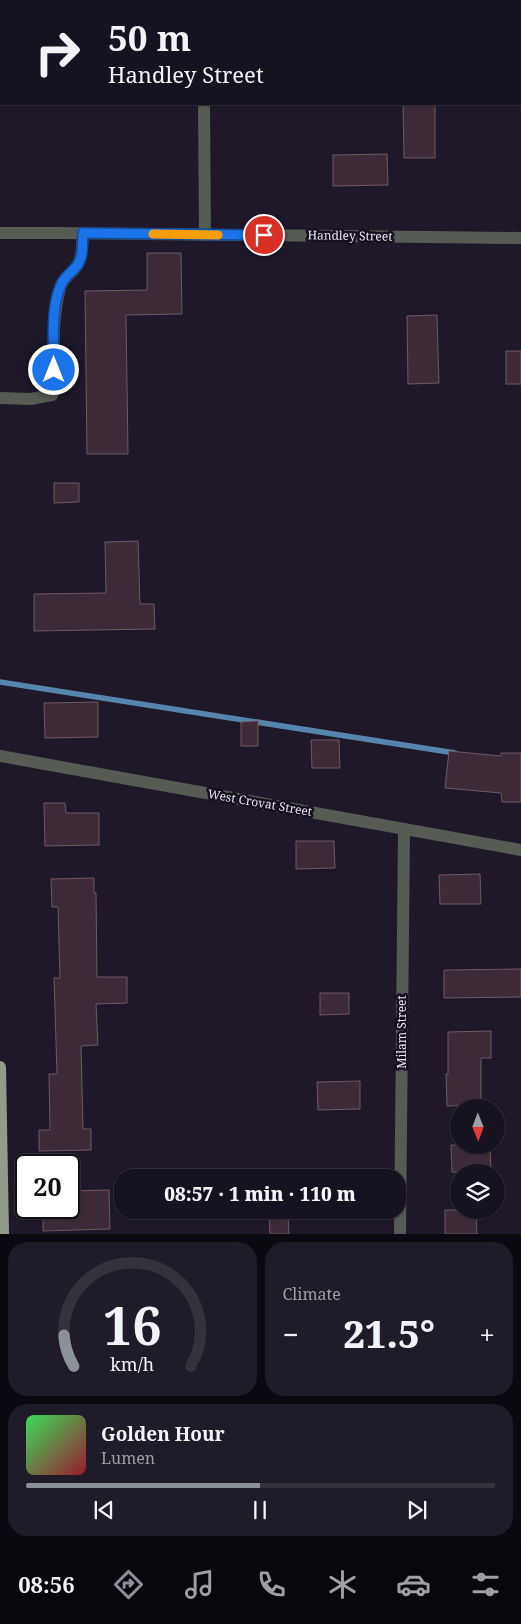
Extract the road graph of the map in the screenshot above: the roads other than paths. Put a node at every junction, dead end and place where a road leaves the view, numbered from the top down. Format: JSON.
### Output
{"nodes":[{"id":1,"x":204,"y":105,"type":"edge"},
{"id":2,"x":0,"y":233,"type":"edge"},
{"id":3,"x":83,"y":233,"type":"junction"},
{"id":4,"x":204,"y":235,"type":"junction"},
{"id":5,"x":521,"y":238,"type":"edge"},
{"id":6,"x":0,"y":398,"type":"edge"},
{"id":7,"x":0,"y":756,"type":"edge"},
{"id":8,"x":404,"y":829,"type":"junction"},
{"id":9,"x":521,"y":850,"type":"edge"},
{"id":10,"x":0,"y":1067,"type":"edge"},
{"id":11,"x":3,"y":1234,"type":"edge"},
{"id":12,"x":400,"y":1234,"type":"edge"}],
"edges":[{"from":1,"to":4,"type":"street"},
{"from":2,"to":3,"type":"street","name":"Handley Street"},
{"from":3,"to":4,"type":"street","name":"Handley Street"},
{"from":3,"to":6,"type":"street"},
{"from":4,"to":5,"type":"street","name":"Handley Street"},
{"from":7,"to":8,"type":"street","name":"West Crovat Street"},
{"from":8,"to":9,"type":"street","name":"West Crovat Street"},
{"from":8,"to":12,"type":"street","name":"Milam Street"},
{"from":10,"to":11,"type":"main road"}]}
